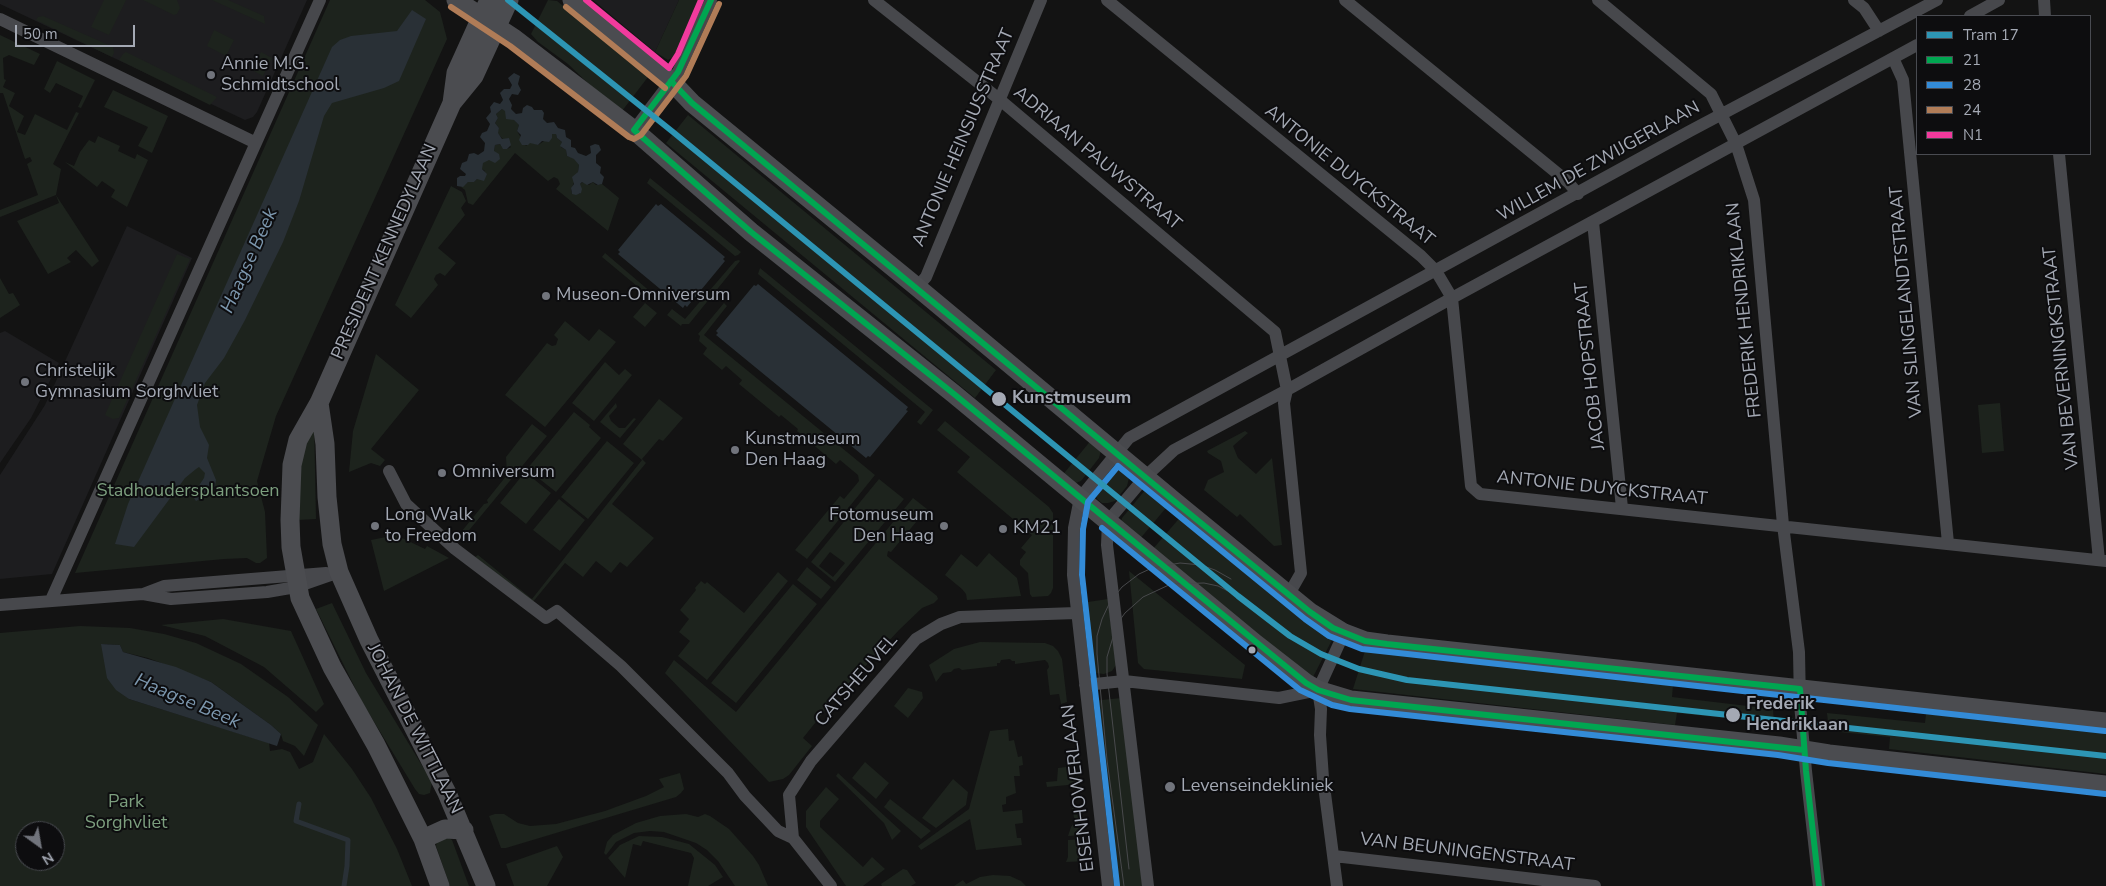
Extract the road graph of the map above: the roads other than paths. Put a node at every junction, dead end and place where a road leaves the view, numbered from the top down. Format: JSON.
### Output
{"nodes":[{"id":1,"x":320,"y":0,"type":"edge"},
{"id":2,"x":456,"y":0,"type":"edge"},
{"id":3,"x":489,"y":0,"type":"edge"},
{"id":4,"x":509,"y":0,"type":"edge"},
{"id":5,"x":572,"y":0,"type":"edge"},
{"id":6,"x":711,"y":0,"type":"edge"},
{"id":7,"x":875,"y":0,"type":"edge"},
{"id":8,"x":1041,"y":0,"type":"edge"},
{"id":9,"x":1107,"y":0,"type":"edge"},
{"id":10,"x":1344,"y":0,"type":"edge"},
{"id":11,"x":1598,"y":0,"type":"edge"},
{"id":12,"x":1854,"y":0,"type":"edge"},
{"id":13,"x":1937,"y":0,"type":"edge"},
{"id":14,"x":1999,"y":0,"type":"edge"},
{"id":15,"x":2044,"y":0,"type":"edge"},
{"id":16,"x":1972,"y":15,"type":"edge"},
{"id":17,"x":2045,"y":15,"type":"edge"},
{"id":18,"x":0,"y":19,"type":"edge"},
{"id":19,"x":488,"y":22,"type":"junction"},
{"id":20,"x":1880,"y":31,"type":"junction"},
{"id":21,"x":1916,"y":46,"type":"edge"},
{"id":22,"x":1893,"y":58,"type":"junction"},
{"id":23,"x":671,"y":82,"type":"junction"},
{"id":24,"x":999,"y":99,"type":"junction"},
{"id":25,"x":1721,"y":116,"type":"junction"},
{"id":26,"x":634,"y":130,"type":"junction"},
{"id":27,"x":256,"y":143,"type":"junction"},
{"id":28,"x":1736,"y":144,"type":"junction"},
{"id":29,"x":2059,"y":155,"type":"edge"},
{"id":30,"x":1578,"y":194,"type":"junction"},
{"id":31,"x":1593,"y":222,"type":"junction"},
{"id":32,"x":1436,"y":271,"type":"junction"},
{"id":33,"x":917,"y":287,"type":"junction"},
{"id":34,"x":1452,"y":298,"type":"junction"},
{"id":35,"x":1279,"y":356,"type":"junction"},
{"id":36,"x":1287,"y":390,"type":"junction"},
{"id":37,"x":318,"y":402,"type":"junction"},
{"id":38,"x":1117,"y":454,"type":"junction"},
{"id":39,"x":389,"y":471,"type":"dead end"},
{"id":40,"x":1145,"y":477,"type":"junction"},
{"id":41,"x":1080,"y":498,"type":"junction"},
{"id":42,"x":1622,"y":508,"type":"junction"},
{"id":43,"x":1108,"y":521,"type":"junction"},
{"id":44,"x":1783,"y":525,"type":"junction"},
{"id":45,"x":1948,"y":544,"type":"junction"},
{"id":46,"x":2103,"y":560,"type":"edge"},
{"id":47,"x":339,"y":572,"type":"junction"},
{"id":48,"x":295,"y":581,"type":"junction"},
{"id":49,"x":1289,"y":594,"type":"junction"},
{"id":50,"x":51,"y":600,"type":"junction"},
{"id":51,"x":0,"y":605,"type":"edge"},
{"id":52,"x":1076,"y":613,"type":"junction"},
{"id":53,"x":1344,"y":633,"type":"junction"},
{"id":54,"x":1124,"y":682,"type":"junction"},
{"id":55,"x":1084,"y":685,"type":"junction"},
{"id":56,"x":1800,"y":689,"type":"junction"},
{"id":57,"x":1318,"y":690,"type":"junction"},
{"id":58,"x":2106,"y":722,"type":"edge"},
{"id":59,"x":1804,"y":750,"type":"junction"},
{"id":60,"x":2106,"y":785,"type":"edge"},
{"id":61,"x":464,"y":830,"type":"junction"},
{"id":62,"x":793,"y":838,"type":"junction"},
{"id":63,"x":423,"y":839,"type":"junction"},
{"id":64,"x":1334,"y":856,"type":"junction"},
{"id":65,"x":440,"y":886,"type":"edge"},
{"id":66,"x":486,"y":886,"type":"edge"},
{"id":67,"x":831,"y":886,"type":"edge"},
{"id":68,"x":1108,"y":886,"type":"edge"},
{"id":69,"x":1148,"y":886,"type":"edge"},
{"id":70,"x":1337,"y":886,"type":"edge"},
{"id":71,"x":1596,"y":886,"type":"edge"},
{"id":72,"x":1819,"y":886,"type":"edge"}],
"edges":[{"from":1,"to":27,"type":"street"},
{"from":2,"to":19,"type":"street"},
{"from":3,"to":19,"type":"street","name":"PRESIDENT KENNEDYLAAN"},
{"from":4,"to":19,"type":"street","name":"PRESIDENT KENNEDYLAAN"},
{"from":5,"to":23,"type":"street"},
{"from":6,"to":23,"type":"street"},
{"from":7,"to":24,"type":"street","name":"ADRIAAN PAUWSTRAAT"},
{"from":8,"to":24,"type":"street","name":"ANTONIE HEINSIUSSTRAAT"},
{"from":9,"to":32,"type":"street","name":"ANTONIE DUYCKSTRAAT"},
{"from":10,"to":30,"type":"street"},
{"from":11,"to":25,"type":"street","name":"FREDERIK HENDRIKLAAN"},
{"from":12,"to":20,"type":"street"},
{"from":13,"to":20,"type":"street","name":"WILLEM DE ZWIJGERLAAN"},
{"from":14,"to":16,"type":"street"},
{"from":15,"to":17,"type":"street"},
{"from":18,"to":27,"type":"street"},
{"from":19,"to":26,"type":"street"},
{"from":19,"to":37,"type":"street","name":"PRESIDENT KENNEDYLAAN"},
{"from":20,"to":25,"type":"street","name":"WILLEM DE ZWIJGERLAAN"},
{"from":21,"to":22,"type":"street"},
{"from":22,"to":28,"type":"street"},
{"from":22,"to":45,"type":"street","name":"VAN SLINGELANDTSTRAAT"},
{"from":23,"to":26,"type":"street"},
{"from":23,"to":33,"type":"street"},
{"from":24,"to":33,"type":"street","name":"ANTONIE HEINSIUSSTRAAT"},
{"from":24,"to":35,"type":"street","name":"ADRIAAN PAUWSTRAAT"},
{"from":25,"to":28,"type":"street","name":"FREDERIK HENDRIKLAAN"},
{"from":25,"to":30,"type":"street","name":"WILLEM DE ZWIJGERLAAN"},
{"from":26,"to":41,"type":"street"},
{"from":27,"to":50,"type":"street"},
{"from":28,"to":31,"type":"street"},
{"from":28,"to":44,"type":"street","name":"FREDERIK HENDRIKLAAN"},
{"from":29,"to":46,"type":"street","name":"VAN BEVERNINGKSTRAAT"},
{"from":30,"to":32,"type":"street","name":"WILLEM DE ZWIJGERLAAN"},
{"from":31,"to":34,"type":"street"},
{"from":31,"to":42,"type":"street","name":"JACOB HOPSTRAAT"},
{"from":32,"to":34,"type":"street","name":"ANTONIE DUYCKSTRAAT"},
{"from":32,"to":35,"type":"street","name":"WILLEM DE ZWIJGERLAAN"},
{"from":33,"to":38,"type":"street"},
{"from":34,"to":36,"type":"street"},
{"from":34,"to":42,"type":"street","name":"ANTONIE DUYCKSTRAAT"},
{"from":35,"to":36,"type":"street","name":"ADRIAAN PAUWSTRAAT"},
{"from":35,"to":38,"type":"street","name":"WILLEM DE ZWIJGERLAAN"},
{"from":36,"to":40,"type":"street"},
{"from":36,"to":49,"type":"street","name":"ADRIAAN PAUWSTRAAT"},
{"from":37,"to":47,"type":"street"},
{"from":37,"to":48,"type":"street","name":"PRESIDENT KENNEDYLAAN"},
{"from":38,"to":40,"type":"street"},
{"from":38,"to":41,"type":"street","name":"WILLEM DE ZWIJGERLAAN"},
{"from":39,"to":62,"type":"street"},
{"from":40,"to":43,"type":"street"},
{"from":40,"to":49,"type":"street"},
{"from":41,"to":43,"type":"street"},
{"from":41,"to":52,"type":"street","name":"EISENHOWERLAAN"},
{"from":42,"to":44,"type":"street","name":"ANTONIE DUYCKSTRAAT"},
{"from":43,"to":54,"type":"street"},
{"from":43,"to":57,"type":"street"},
{"from":44,"to":45,"type":"street","name":"ANTONIE DUYCKSTRAAT"},
{"from":44,"to":56,"type":"street","name":"FREDERIK HENDRIKLAAN"},
{"from":45,"to":46,"type":"street","name":"ANTONIE DUYCKSTRAAT"},
{"from":47,"to":48,"type":"street"},
{"from":47,"to":61,"type":"street","name":"JOHAN DE WITTLAAN"},
{"from":48,"to":50,"type":"street"},
{"from":48,"to":63,"type":"street"},
{"from":49,"to":53,"type":"street"},
{"from":50,"to":51,"type":"street"},
{"from":52,"to":55,"type":"street","name":"EISENHOWERLAAN"},
{"from":52,"to":62,"type":"street","name":"CATSHEUVEL"},
{"from":53,"to":56,"type":"street"},
{"from":53,"to":57,"type":"street"},
{"from":54,"to":55,"type":"street"},
{"from":54,"to":57,"type":"street"},
{"from":54,"to":69,"type":"street"},
{"from":55,"to":68,"type":"street","name":"EISENHOWERLAAN"},
{"from":56,"to":58,"type":"street"},
{"from":56,"to":59,"type":"street","name":"FREDERIK HENDRIKLAAN"},
{"from":57,"to":59,"type":"street"},
{"from":57,"to":64,"type":"street"},
{"from":59,"to":60,"type":"street"},
{"from":59,"to":72,"type":"street","name":"FREDERIK HENDRIKLAAN"},
{"from":61,"to":63,"type":"street"},
{"from":61,"to":66,"type":"street","name":"JOHAN DE WITTLAAN"},
{"from":62,"to":67,"type":"street"},
{"from":63,"to":65,"type":"street"},
{"from":64,"to":70,"type":"street"},
{"from":64,"to":71,"type":"street","name":"VAN BEUNINGENSTRAAT"}]}
